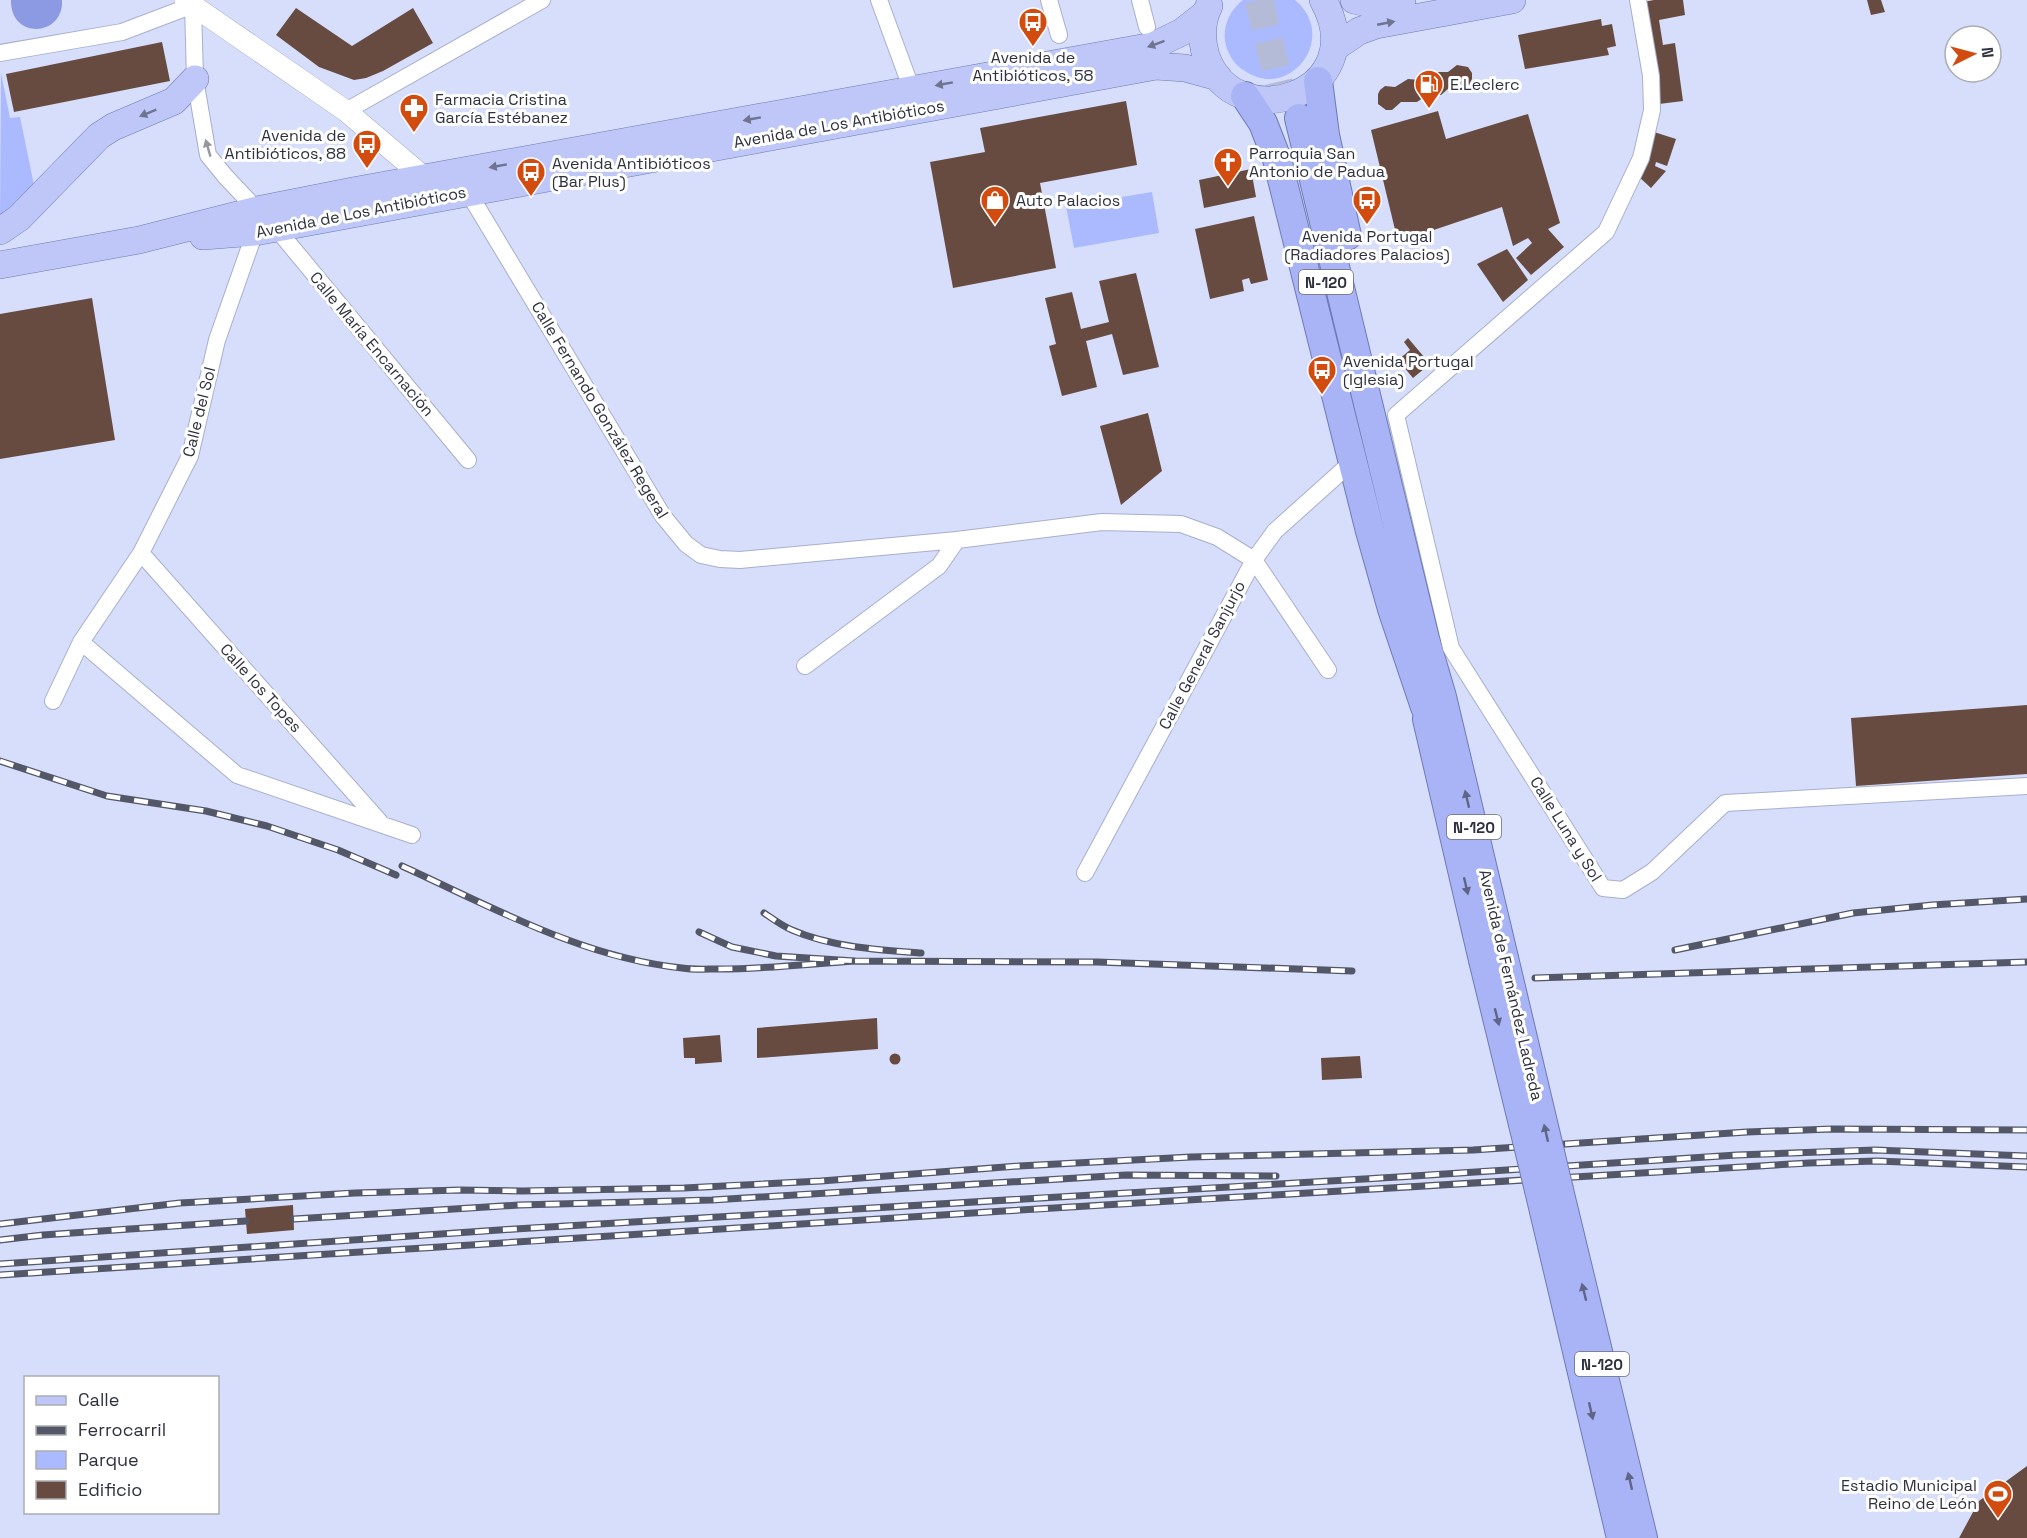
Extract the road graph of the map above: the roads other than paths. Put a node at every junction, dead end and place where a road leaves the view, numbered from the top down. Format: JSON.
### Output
{"nodes":[{"id":1,"x":542,"y":0,"type":"edge"},
{"id":2,"x":879,"y":0,"type":"edge"},
{"id":3,"x":1049,"y":0,"type":"edge"},
{"id":4,"x":1140,"y":0,"type":"edge"},
{"id":5,"x":1323,"y":0,"type":"edge"},
{"id":6,"x":1354,"y":0,"type":"edge"},
{"id":7,"x":1402,"y":0,"type":"edge"},
{"id":8,"x":1512,"y":0,"type":"edge"},
{"id":9,"x":1638,"y":0,"type":"edge"},
{"id":10,"x":189,"y":3,"type":"edge"},
{"id":11,"x":1209,"y":7,"type":"edge"},
{"id":12,"x":1148,"y":27,"type":"dead end"},
{"id":13,"x":1059,"y":35,"type":"dead end"},
{"id":14,"x":1334,"y":48,"type":"junction"},
{"id":15,"x":0,"y":53,"type":"edge"},
{"id":16,"x":1218,"y":77,"type":"junction"},
{"id":17,"x":195,"y":79,"type":"junction"},
{"id":18,"x":1318,"y":81,"type":"junction"},
{"id":19,"x":912,"y":90,"type":"junction"},
{"id":20,"x":1245,"y":96,"type":"junction"},
{"id":21,"x":346,"y":111,"type":"junction"},
{"id":22,"x":1293,"y":120,"type":"tunnel mouth"},
{"id":23,"x":425,"y":179,"type":"junction"},
{"id":24,"x":457,"y":194,"type":"junction"},
{"id":25,"x":263,"y":223,"type":"junction"},
{"id":26,"x":2,"y":229,"type":"edge"},
{"id":27,"x":8,"y":263,"type":"edge"},
{"id":28,"x":1372,"y":438,"type":"junction"},
{"id":29,"x":468,"y":460,"type":"dead end"},
{"id":30,"x":957,"y":540,"type":"junction"},
{"id":31,"x":141,"y":553,"type":"junction"},
{"id":32,"x":1254,"y":560,"type":"junction"},
{"id":33,"x":81,"y":642,"type":"junction"},
{"id":34,"x":805,"y":666,"type":"dead end"},
{"id":35,"x":1329,"y":670,"type":"dead end"},
{"id":36,"x":53,"y":701,"type":"dead end"},
{"id":37,"x":1433,"y":702,"type":"junction"},
{"id":38,"x":2027,"y":786,"type":"edge"},
{"id":39,"x":381,"y":823,"type":"junction"},
{"id":40,"x":412,"y":835,"type":"dead end"},
{"id":41,"x":1085,"y":873,"type":"dead end"},
{"id":42,"x":1549,"y":1190,"type":"junction"},
{"id":43,"x":1599,"y":1449,"type":"junction"},
{"id":44,"x":1608,"y":1538,"type":"edge"},
{"id":45,"x":1621,"y":1538,"type":"edge"},
{"id":46,"x":1643,"y":1538,"type":"edge"}],
"edges":[{"from":1,"to":21,"type":"street"},
{"from":2,"to":19,"type":"street"},
{"from":3,"to":13,"type":"street"},
{"from":4,"to":12,"type":"street"},
{"from":5,"to":14,"type":"main road"},
{"from":6,"to":7,"type":"main road"},
{"from":14,"to":8,"type":"main road","one_way":true},
{"from":9,"to":28,"type":"street","name":"Calle General Sanjurjo"},
{"from":10,"to":15,"type":"street"},
{"from":10,"to":17,"type":"street","name":"Calle María Encarnación"},
{"from":10,"to":21,"type":"street"},
{"from":11,"to":16,"type":"main road"},
{"from":11,"to":19,"type":"main road","name":"Avenida de Los Antibióticos","one_way":true},
{"from":14,"to":18,"type":"main road"},
{"from":16,"to":20,"type":"main road"},
{"from":16,"to":24,"type":"main road","name":"Avenida de Los Antibióticos"},
{"from":25,"to":17,"type":"street","name":"Calle María Encarnación","one_way":true},
{"from":17,"to":26,"type":"main road","one_way":true},
{"from":18,"to":20,"type":"main road"},
{"from":18,"to":37,"type":"highway"},
{"from":19,"to":23,"type":"main road","name":"Avenida de Los Antibióticos","one_way":true},
{"from":20,"to":28,"type":"highway"},
{"from":21,"to":23,"type":"street"},
{"from":22,"to":28,"type":"highway","number":"N-120"},
{"from":23,"to":24,"type":"street"},
{"from":23,"to":25,"type":"main road","name":"Avenida de Los Antibióticos"},
{"from":24,"to":25,"type":"main road","name":"Avenida de Los Antibióticos"},
{"from":24,"to":30,"type":"street","name":"Calle Fernando González Regeral"},
{"from":25,"to":27,"type":"main road","name":"Avenida de Los Antibióticos"},
{"from":25,"to":29,"type":"street","name":"Calle María Encarnación"},
{"from":25,"to":31,"type":"street","name":"Calle del Sol"},
{"from":26,"to":27,"type":"main road"},
{"from":28,"to":32,"type":"street","name":"Calle General Sanjurjo"},
{"from":28,"to":37,"type":"highway","name":"Avenida de Fernández Ladreda","number":"N-120"},
{"from":28,"to":37,"type":"highway"},
{"from":28,"to":38,"type":"street","name":"Calle Luna y Sol"},
{"from":30,"to":32,"type":"street","name":"Calle Fernando González Regeral"},
{"from":30,"to":34,"type":"street"},
{"from":31,"to":33,"type":"street","name":"Calle del Sol"},
{"from":31,"to":39,"type":"street","name":"Calle los Topes"},
{"from":32,"to":35,"type":"street","name":"Calle Fernando González Regeral"},
{"from":32,"to":41,"type":"street","name":"Calle General Sanjurjo"},
{"from":33,"to":36,"type":"street","name":"Calle del Sol"},
{"from":33,"to":39,"type":"street"},
{"from":37,"to":42,"type":"highway","name":"Avenida de Fernández Ladreda","number":"N-120","bridge":true},
{"from":39,"to":40,"type":"street"},
{"from":42,"to":43,"type":"highway","name":"Avenida de Fernández Ladreda","number":"N-120","one_way":true},
{"from":46,"to":42,"type":"highway","name":"Avenida de Fernández Ladreda","number":"N-120","one_way":true},
{"from":43,"to":44,"type":"highway"},
{"from":43,"to":45,"type":"highway","name":"Avenida de Fernández Ladreda","number":"N-120"}]}
